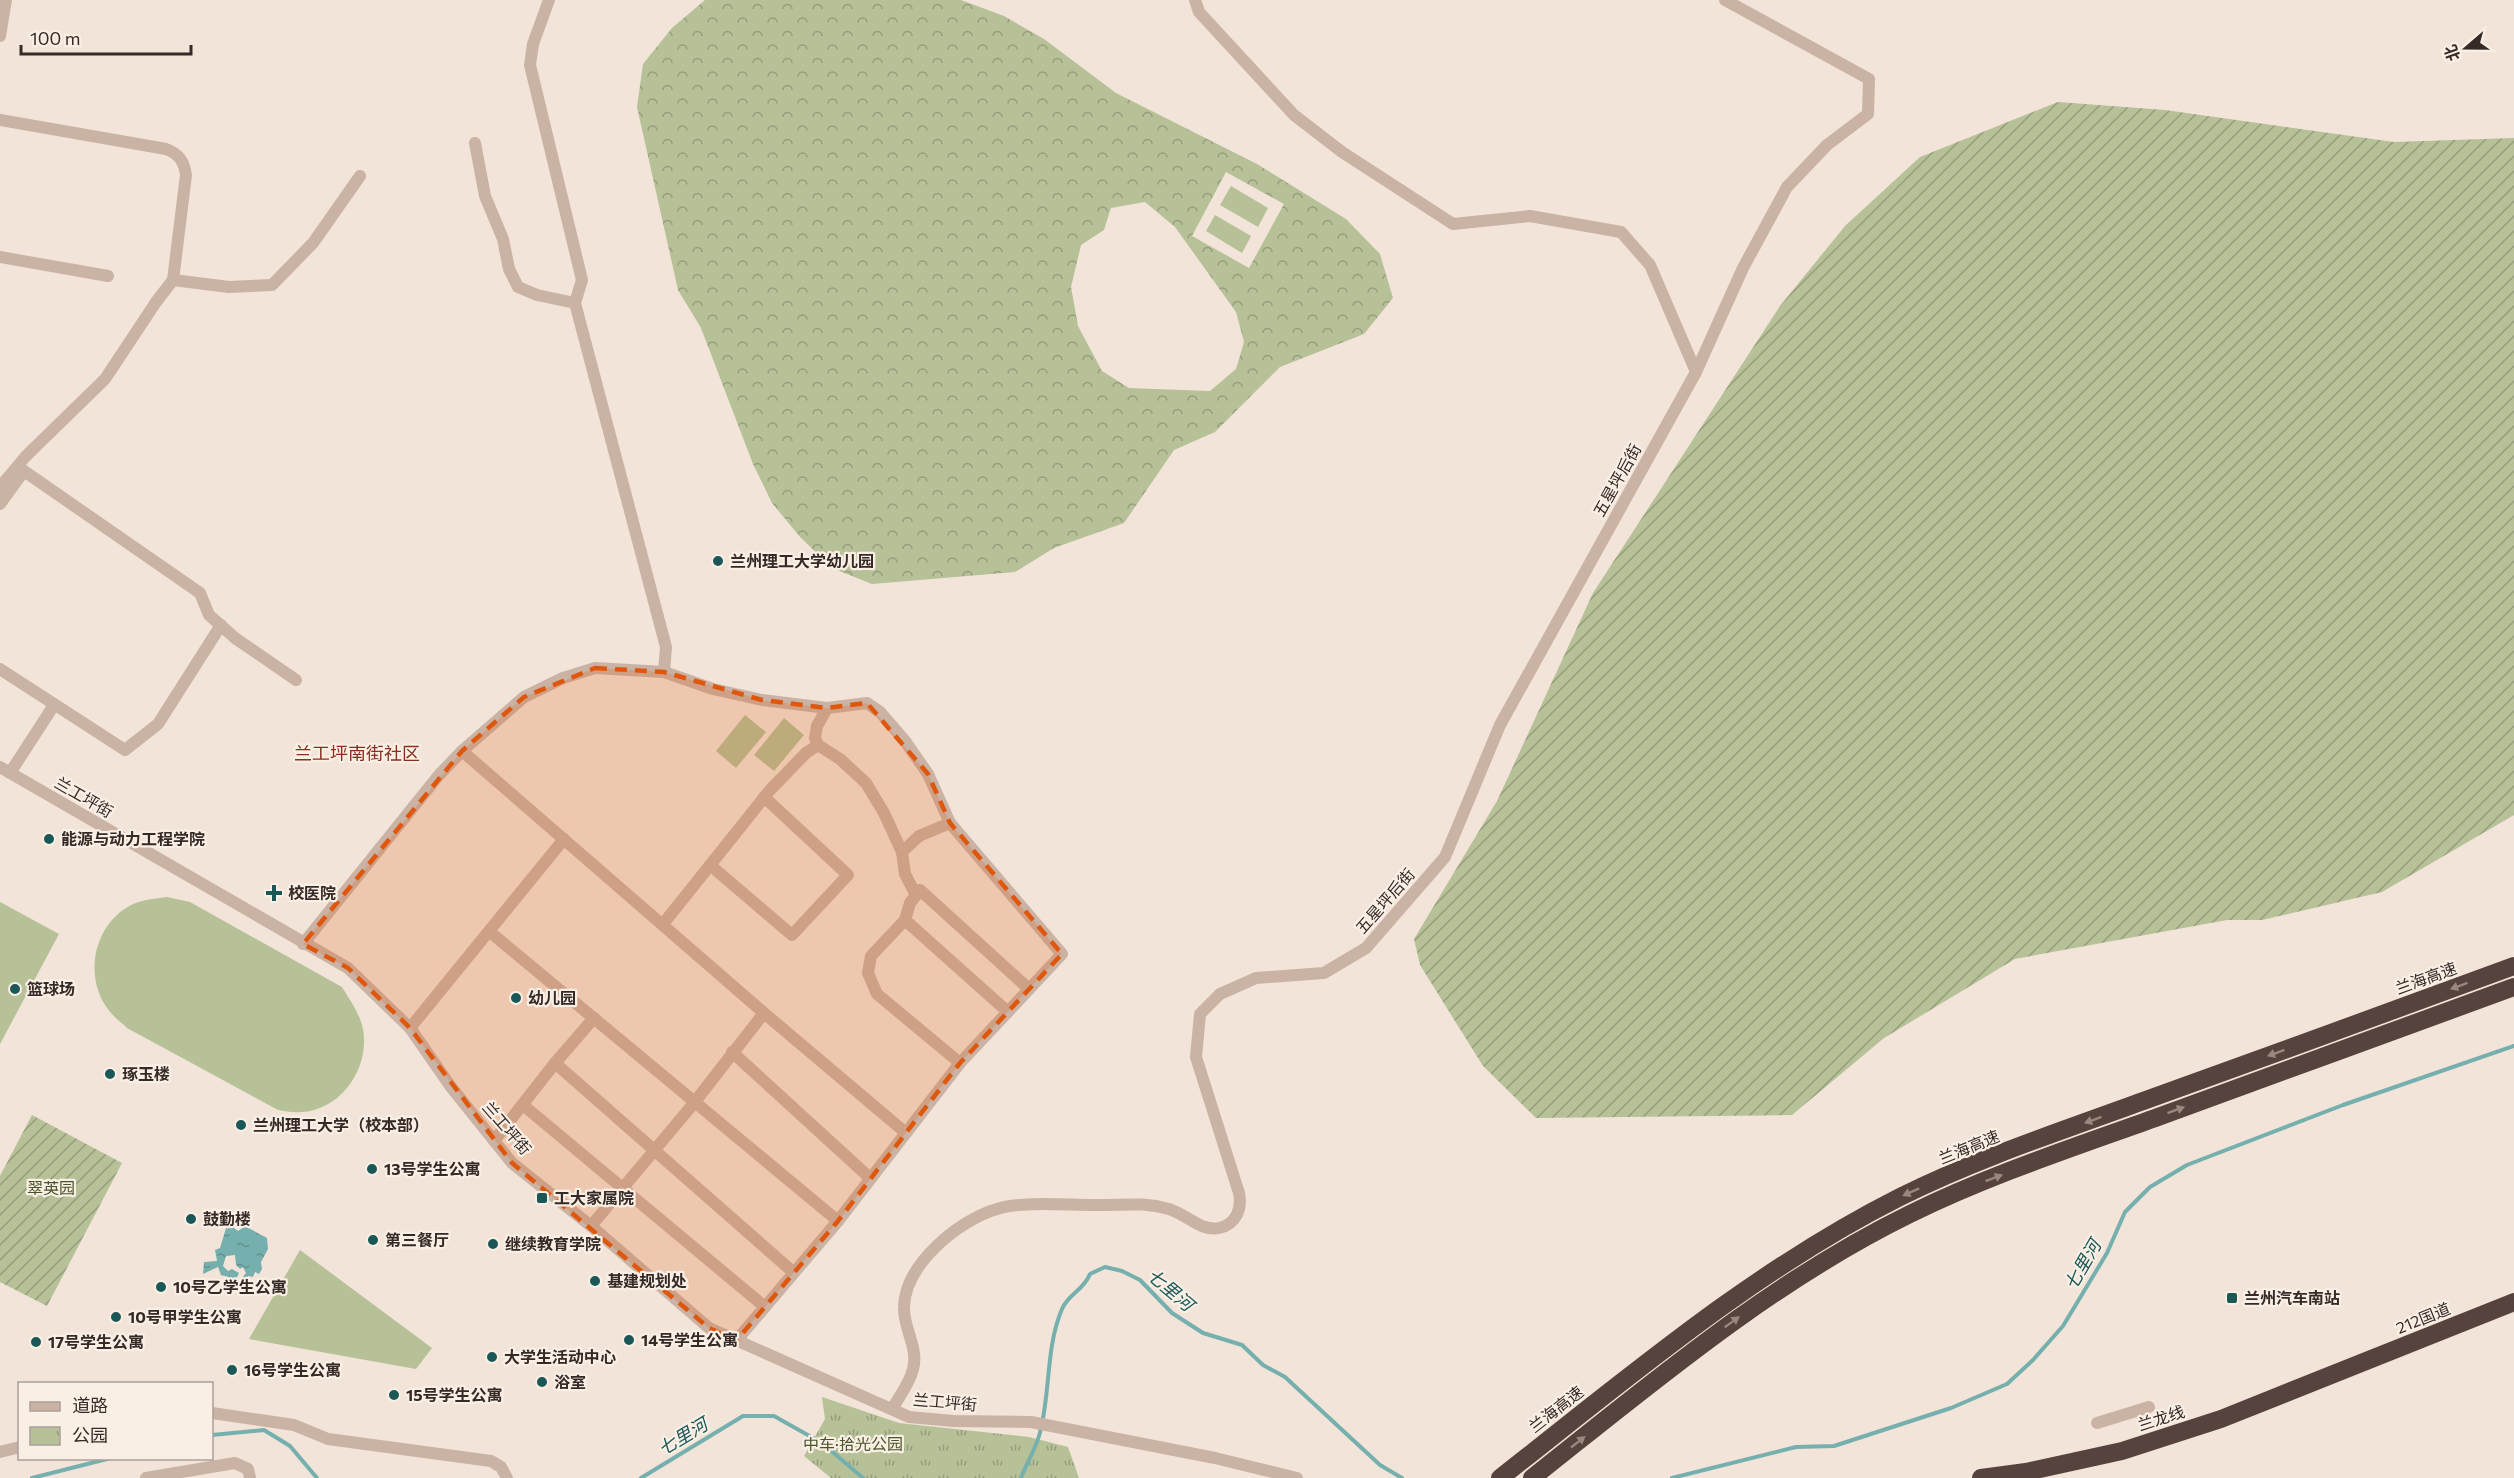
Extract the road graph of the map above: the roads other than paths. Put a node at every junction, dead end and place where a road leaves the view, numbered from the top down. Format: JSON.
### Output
{"nodes":[{"id":1,"x":6,"y":0,"type":"edge"},
{"id":2,"x":549,"y":0,"type":"edge"},
{"id":3,"x":1195,"y":0,"type":"edge"},
{"id":4,"x":1725,"y":0,"type":"edge"},
{"id":5,"x":0,"y":36,"type":"edge"},
{"id":6,"x":0,"y":120,"type":"edge"},
{"id":7,"x":475,"y":143,"type":"dead end"},
{"id":8,"x":360,"y":176,"type":"dead end"},
{"id":9,"x":0,"y":257,"type":"edge"},
{"id":10,"x":108,"y":276,"type":"dead end"},
{"id":11,"x":173,"y":280,"type":"junction"},
{"id":12,"x":574,"y":303,"type":"junction"},
{"id":13,"x":1696,"y":372,"type":"junction"},
{"id":14,"x":0,"y":487,"type":"edge"},
{"id":15,"x":0,"y":504,"type":"edge"},
{"id":16,"x":221,"y":625,"type":"junction"},
{"id":17,"x":0,"y":669,"type":"edge"},
{"id":18,"x":664,"y":672,"type":"junction"},
{"id":19,"x":296,"y":680,"type":"dead end"},
{"id":20,"x":54,"y":705,"type":"junction"},
{"id":21,"x":827,"y":708,"type":"junction"},
{"id":22,"x":818,"y":745,"type":"junction"},
{"id":23,"x":462,"y":751,"type":"junction"},
{"id":24,"x":5,"y":770,"type":"edge"},
{"id":25,"x":764,"y":797,"type":"junction"},
{"id":26,"x":950,"y":823,"type":"junction"},
{"id":27,"x":564,"y":838,"type":"junction"},
{"id":28,"x":902,"y":852,"type":"junction"},
{"id":29,"x":710,"y":865,"type":"junction"},
{"id":30,"x":916,"y":895,"type":"junction"},
{"id":31,"x":904,"y":920,"type":"junction"},
{"id":32,"x":663,"y":924,"type":"junction"},
{"id":33,"x":490,"y":932,"type":"junction"},
{"id":34,"x":303,"y":944,"type":"junction"},
{"id":35,"x":2514,"y":966,"type":"edge"},
{"id":36,"x":2514,"y":987,"type":"edge"},
{"id":37,"x":1029,"y":989,"type":"junction"},
{"id":38,"x":1008,"y":1012,"type":"junction"},
{"id":39,"x":764,"y":1013,"type":"junction"},
{"id":40,"x":594,"y":1018,"type":"junction"},
{"id":41,"x":410,"y":1028,"type":"junction"},
{"id":42,"x":732,"y":1052,"type":"junction"},
{"id":43,"x":555,"y":1063,"type":"junction"},
{"id":44,"x":960,"y":1063,"type":"junction"},
{"id":45,"x":523,"y":1104,"type":"junction"},
{"id":46,"x":694,"y":1104,"type":"junction"},
{"id":47,"x":906,"y":1133,"type":"junction"},
{"id":48,"x":494,"y":1141,"type":"junction"},
{"id":49,"x":654,"y":1149,"type":"junction"},
{"id":50,"x":870,"y":1178,"type":"junction"},
{"id":51,"x":622,"y":1188,"type":"junction"},
{"id":52,"x":838,"y":1221,"type":"junction"},
{"id":53,"x":591,"y":1226,"type":"junction"},
{"id":54,"x":793,"y":1272,"type":"junction"},
{"id":55,"x":2514,"y":1302,"type":"edge"},
{"id":56,"x":765,"y":1307,"type":"junction"},
{"id":57,"x":736,"y":1341,"type":"junction"},
{"id":58,"x":2346,"y":1369,"type":"joint"},
{"id":59,"x":2149,"y":1407,"type":"dead end"},
{"id":60,"x":892,"y":1409,"type":"junction"},
{"id":61,"x":213,"y":1413,"type":"edge"},
{"id":62,"x":2097,"y":1423,"type":"dead end"},
{"id":63,"x":18,"y":1448,"type":"edge"},
{"id":64,"x":0,"y":1452,"type":"edge"},
{"id":65,"x":146,"y":1478,"type":"edge"},
{"id":66,"x":250,"y":1478,"type":"edge"},
{"id":67,"x":507,"y":1478,"type":"edge"},
{"id":68,"x":1297,"y":1478,"type":"edge"},
{"id":69,"x":1500,"y":1478,"type":"edge"},
{"id":70,"x":1532,"y":1478,"type":"edge"},
{"id":71,"x":1981,"y":1478,"type":"edge"}],
"edges":[{"from":1,"to":5,"type":"street"},
{"from":2,"to":12,"type":"street"},
{"from":3,"to":13,"type":"street"},
{"from":4,"to":13,"type":"street"},
{"from":6,"to":11,"type":"street"},
{"from":7,"to":12,"type":"street"},
{"from":8,"to":11,"type":"street"},
{"from":9,"to":10,"type":"street"},
{"from":11,"to":14,"type":"street"},
{"from":12,"to":18,"type":"street"},
{"from":13,"to":60,"type":"street","name":"五星坪后街"},
{"from":15,"to":16,"type":"street"},
{"from":16,"to":19,"type":"street"},
{"from":16,"to":20,"type":"street"},
{"from":17,"to":20,"type":"street"},
{"from":18,"to":21,"type":"street"},
{"from":18,"to":23,"type":"street"},
{"from":20,"to":24,"type":"street"},
{"from":21,"to":22,"type":"street"},
{"from":21,"to":26,"type":"street"},
{"from":22,"to":25,"type":"street"},
{"from":22,"to":28,"type":"street"},
{"from":23,"to":27,"type":"street"},
{"from":23,"to":34,"type":"street"},
{"from":24,"to":34,"type":"street","name":"兰工坪街"},
{"from":25,"to":29,"type":"street"},
{"from":25,"to":29,"type":"street"},
{"from":26,"to":28,"type":"street"},
{"from":26,"to":37,"type":"street"},
{"from":27,"to":32,"type":"street"},
{"from":27,"to":33,"type":"street"},
{"from":28,"to":30,"type":"street"},
{"from":29,"to":32,"type":"street"},
{"from":30,"to":31,"type":"street"},
{"from":30,"to":37,"type":"street"},
{"from":31,"to":38,"type":"street"},
{"from":31,"to":44,"type":"street"},
{"from":32,"to":39,"type":"street"},
{"from":33,"to":40,"type":"street"},
{"from":33,"to":41,"type":"street"},
{"from":34,"to":41,"type":"street","name":"兰工坪街"},
{"from":35,"to":69,"type":"highway","name":"兰海高速","one_way":true},
{"from":70,"to":36,"type":"highway","one_way":true},
{"from":37,"to":38,"type":"street"},
{"from":38,"to":44,"type":"street"},
{"from":39,"to":42,"type":"street"},
{"from":39,"to":47,"type":"street"},
{"from":40,"to":43,"type":"street"},
{"from":40,"to":46,"type":"street"},
{"from":41,"to":48,"type":"street","name":"兰工坪街"},
{"from":42,"to":46,"type":"street"},
{"from":42,"to":50,"type":"street"},
{"from":43,"to":45,"type":"street"},
{"from":43,"to":49,"type":"street"},
{"from":44,"to":47,"type":"street"},
{"from":45,"to":48,"type":"street"},
{"from":45,"to":51,"type":"street"},
{"from":46,"to":49,"type":"street"},
{"from":46,"to":52,"type":"street"},
{"from":47,"to":50,"type":"street"},
{"from":48,"to":53,"type":"street","name":"兰工坪街"},
{"from":49,"to":51,"type":"street"},
{"from":49,"to":54,"type":"street"},
{"from":50,"to":52,"type":"street"},
{"from":51,"to":53,"type":"street"},
{"from":51,"to":56,"type":"street"},
{"from":52,"to":54,"type":"street"},
{"from":53,"to":57,"type":"street","name":"兰工坪街"},
{"from":54,"to":56,"type":"street"},
{"from":55,"to":58,"type":"highway","name":"212国道"},
{"from":56,"to":57,"type":"street"},
{"from":57,"to":60,"type":"street","name":"兰工坪街"},
{"from":58,"to":71,"type":"highway","name":"兰龙线"},
{"from":59,"to":62,"type":"street"},
{"from":60,"to":68,"type":"street","name":"兰工坪街"},
{"from":61,"to":67,"type":"street"},
{"from":63,"to":64,"type":"street"},
{"from":65,"to":66,"type":"street"}]}
